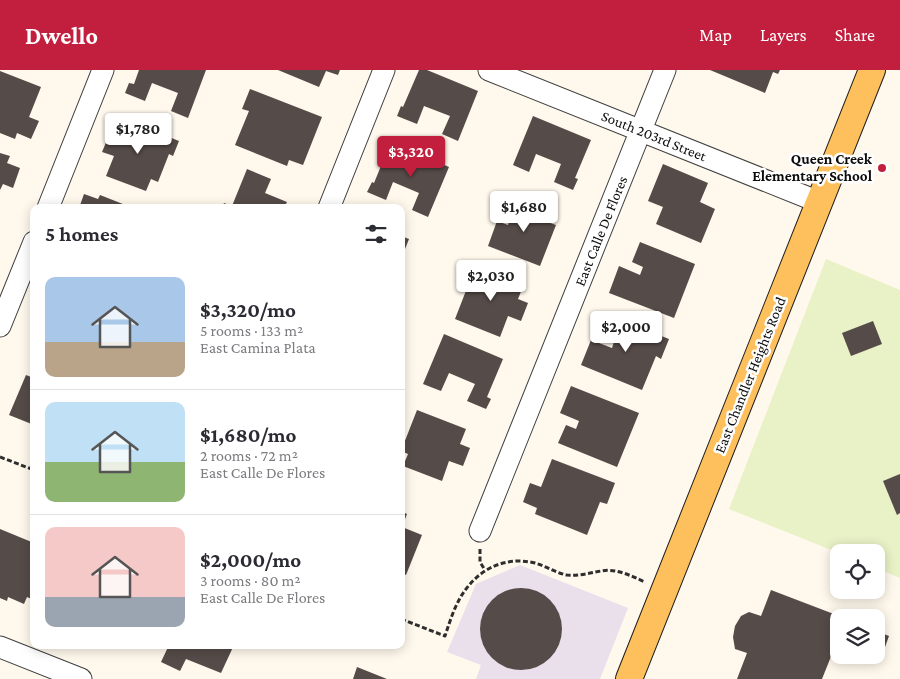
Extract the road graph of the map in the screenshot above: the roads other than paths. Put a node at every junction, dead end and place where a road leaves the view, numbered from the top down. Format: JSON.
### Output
{"nodes":[{"id":1,"x":103,"y":70,"type":"edge"},
{"id":2,"x":384,"y":70,"type":"edge"},
{"id":3,"x":489,"y":70,"type":"edge"},
{"id":4,"x":665,"y":70,"type":"edge"},
{"id":5,"x":872,"y":70,"type":"edge"},
{"id":6,"x":641,"y":131,"type":"junction"},
{"id":7,"x":819,"y":202,"type":"junction"},
{"id":8,"x":50,"y":204,"type":"edge"},
{"id":9,"x":331,"y":204,"type":"edge"},
{"id":10,"x":30,"y":252,"type":"edge"},
{"id":11,"x":0,"y":326,"type":"edge"},
{"id":12,"x":480,"y":531,"type":"dead end"},
{"id":13,"x":0,"y":646,"type":"edge"},
{"id":14,"x":80,"y":679,"type":"edge"},
{"id":15,"x":629,"y":679,"type":"edge"}],
"edges":[{"from":1,"to":8,"type":"street"},
{"from":2,"to":9,"type":"street"},
{"from":3,"to":6,"type":"street","name":"South 203rd Street"},
{"from":4,"to":6,"type":"street","name":"East Calle De Flores"},
{"from":5,"to":7,"type":"main road","name":"East Chandler Heights Road"},
{"from":6,"to":7,"type":"street","name":"South 203rd Street"},
{"from":6,"to":12,"type":"street","name":"East Calle De Flores"},
{"from":7,"to":15,"type":"main road","name":"East Chandler Heights Road"},
{"from":10,"to":11,"type":"street"},
{"from":13,"to":14,"type":"street"}]}
